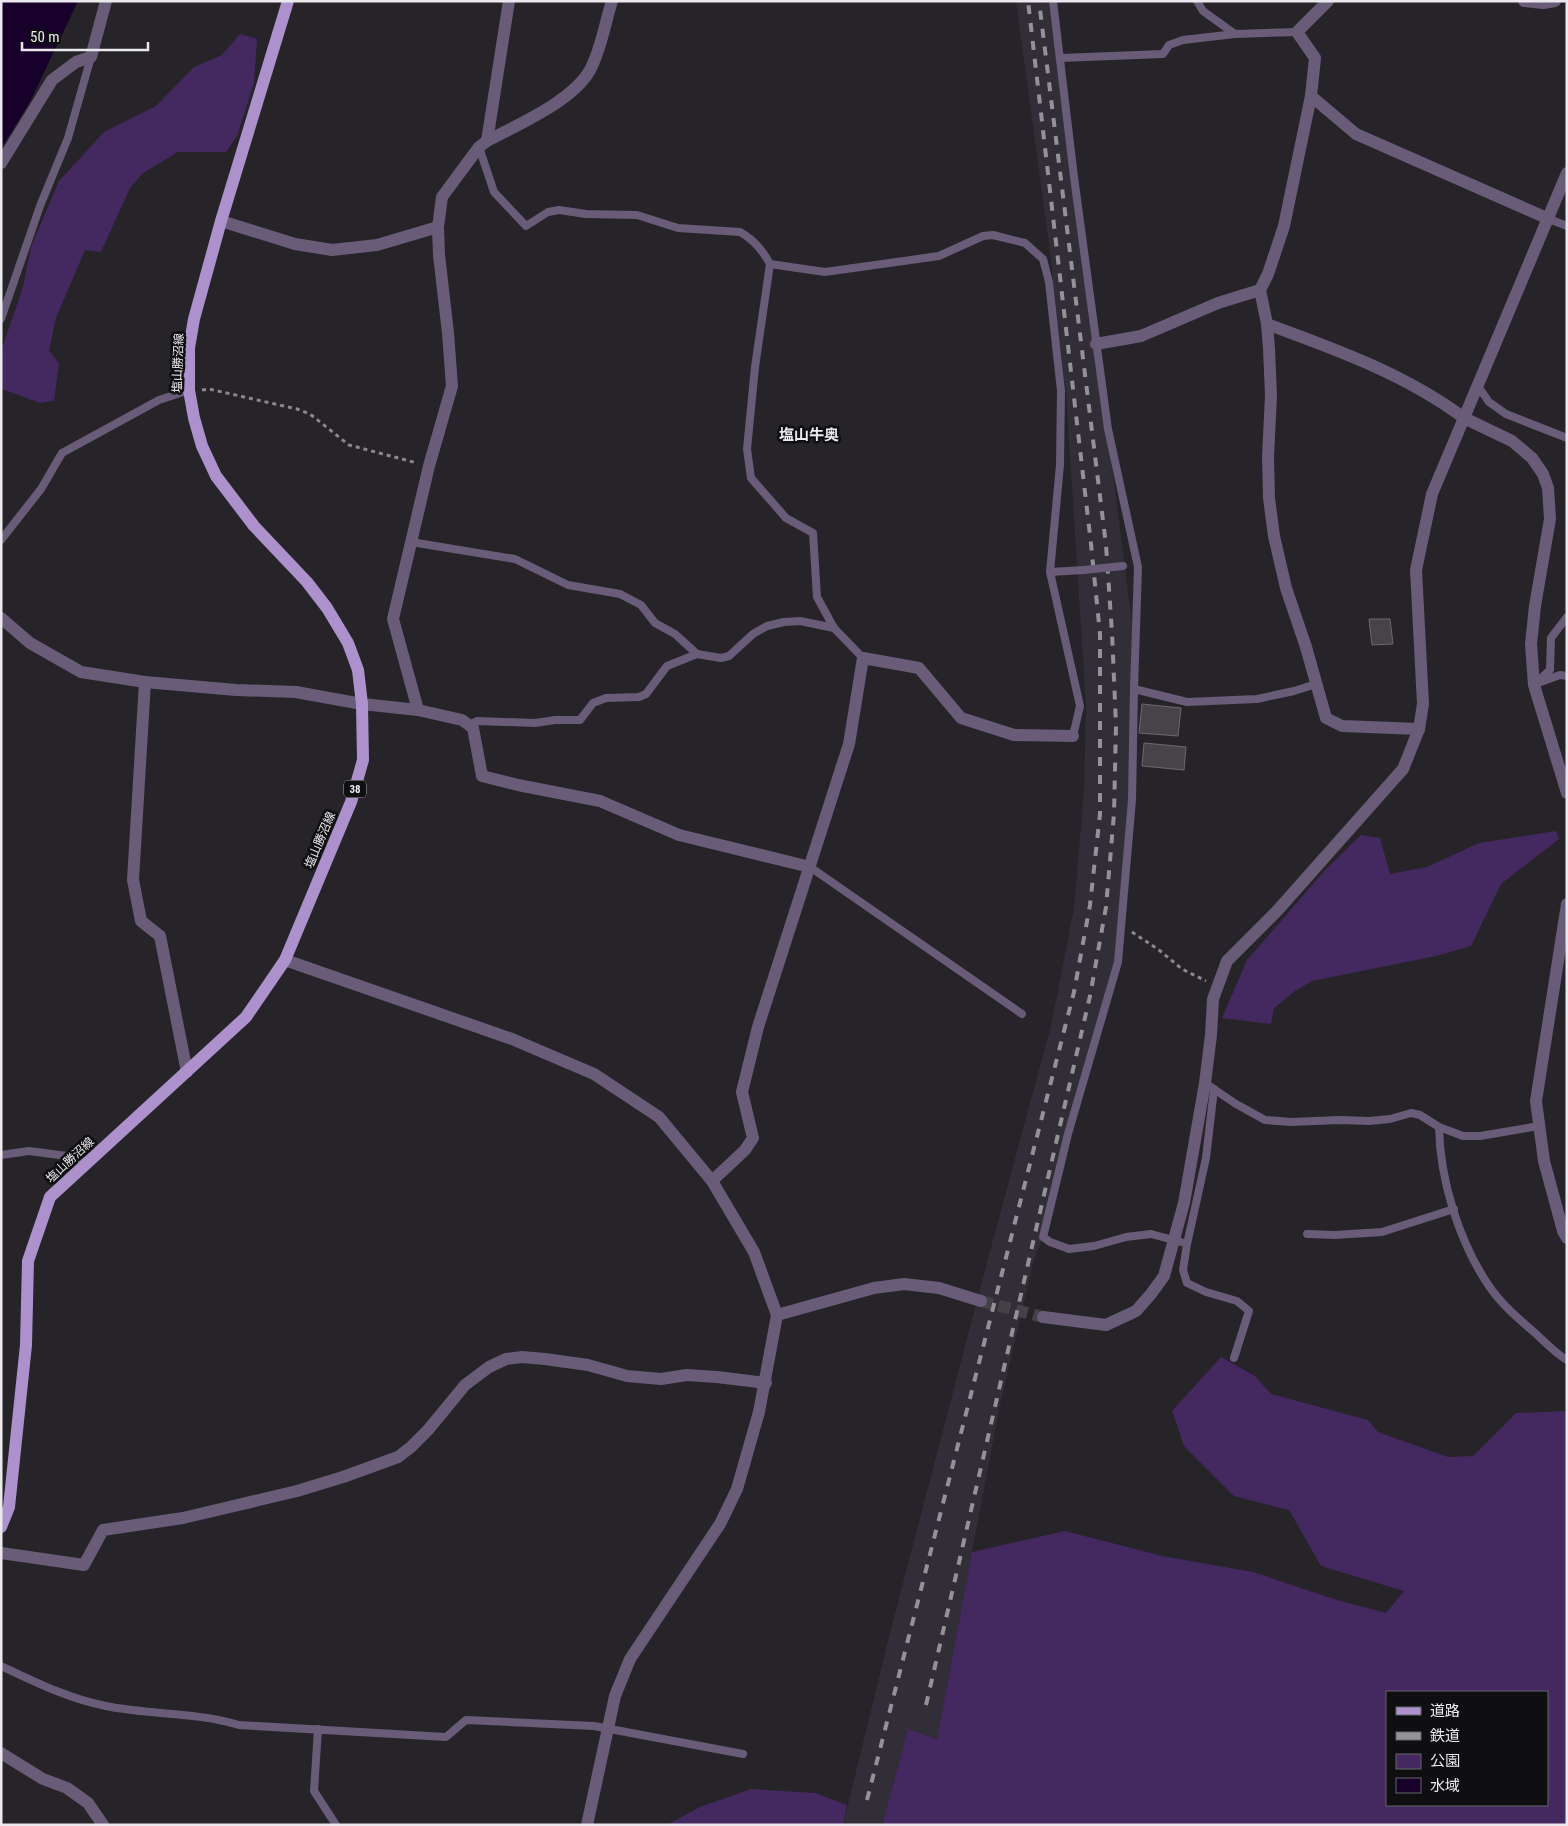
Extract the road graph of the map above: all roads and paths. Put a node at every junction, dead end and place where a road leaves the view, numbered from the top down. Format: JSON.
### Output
{"nodes":[{"id":1,"x":106,"y":1,"type":"edge"},
{"id":2,"x":288,"y":1,"type":"edge"},
{"id":3,"x":509,"y":1,"type":"edge"},
{"id":4,"x":612,"y":1,"type":"edge"},
{"id":5,"x":1053,"y":1,"type":"edge"},
{"id":6,"x":1197,"y":1,"type":"edge"},
{"id":7,"x":1328,"y":1,"type":"edge"},
{"id":8,"x":1524,"y":1,"type":"edge"},
{"id":9,"x":1555,"y":1,"type":"edge"},
{"id":10,"x":1297,"y":32,"type":"junction"},
{"id":11,"x":1235,"y":34,"type":"junction"},
{"id":12,"x":91,"y":58,"type":"junction"},
{"id":13,"x":1060,"y":58,"type":"junction"},
{"id":14,"x":1311,"y":96,"type":"junction"},
{"id":15,"x":483,"y":144,"type":"junction"},
{"id":16,"x":1,"y":163,"type":"edge"},
{"id":17,"x":1567,"y":173,"type":"edge"},
{"id":18,"x":1549,"y":219,"type":"junction"},
{"id":19,"x":221,"y":221,"type":"junction"},
{"id":20,"x":1567,"y":226,"type":"edge"},
{"id":21,"x":438,"y":227,"type":"junction"},
{"id":22,"x":770,"y":264,"type":"junction"},
{"id":23,"x":1260,"y":290,"type":"junction"},
{"id":24,"x":1,"y":319,"type":"edge"},
{"id":25,"x":1267,"y":324,"type":"junction"},
{"id":26,"x":1096,"y":344,"type":"junction"},
{"id":27,"x":1477,"y":385,"type":"junction"},
{"id":28,"x":189,"y":390,"type":"junction"},
{"id":29,"x":1464,"y":418,"type":"junction"},
{"id":30,"x":1567,"y":438,"type":"edge"},
{"id":31,"x":429,"y":466,"type":"junction"},
{"id":32,"x":1,"y":540,"type":"edge"},
{"id":33,"x":411,"y":542,"type":"junction"},
{"id":34,"x":1138,"y":567,"type":"junction"},
{"id":35,"x":1050,"y":572,"type":"junction"},
{"id":36,"x":1,"y":618,"type":"edge"},
{"id":37,"x":1567,"y":618,"type":"edge"},
{"id":38,"x":834,"y":628,"type":"junction"},
{"id":39,"x":697,"y":654,"type":"junction"},
{"id":40,"x":863,"y":658,"type":"junction"},
{"id":41,"x":1567,"y":676,"type":"edge"},
{"id":42,"x":145,"y":682,"type":"junction"},
{"id":43,"x":1316,"y":684,"type":"junction"},
{"id":44,"x":1534,"y":685,"type":"junction"},
{"id":45,"x":1134,"y":689,"type":"junction"},
{"id":46,"x":362,"y":704,"type":"junction"},
{"id":47,"x":418,"y":710,"type":"junction"},
{"id":48,"x":468,"y":725,"type":"junction"},
{"id":49,"x":1418,"y":729,"type":"junction"},
{"id":50,"x":1073,"y":736,"type":"joint"},
{"id":51,"x":1567,"y":793,"type":"edge"},
{"id":52,"x":810,"y":868,"type":"junction"},
{"id":53,"x":1567,"y":904,"type":"edge"},
{"id":54,"x":1121,"y":926,"type":"junction"},
{"id":55,"x":285,"y":960,"type":"junction"},
{"id":56,"x":1217,"y":987,"type":"junction"},
{"id":57,"x":1022,"y":1014,"type":"dead end"},
{"id":58,"x":187,"y":1072,"type":"junction"},
{"id":59,"x":1209,"y":1086,"type":"junction"},
{"id":60,"x":1539,"y":1126,"type":"junction"},
{"id":61,"x":1439,"y":1127,"type":"junction"},
{"id":62,"x":1,"y":1155,"type":"edge"},
{"id":63,"x":87,"y":1162,"type":"junction"},
{"id":64,"x":712,"y":1181,"type":"junction"},
{"id":65,"x":1454,"y":1209,"type":"junction"},
{"id":66,"x":1307,"y":1234,"type":"dead end"},
{"id":67,"x":1567,"y":1238,"type":"edge"},
{"id":68,"x":1184,"y":1243,"type":"junction"},
{"id":69,"x":980,"y":1301,"type":"tunnel mouth"},
{"id":70,"x":777,"y":1315,"type":"junction"},
{"id":71,"x":1043,"y":1317,"type":"tunnel mouth"},
{"id":72,"x":1234,"y":1358,"type":"dead end"},
{"id":73,"x":1567,"y":1360,"type":"edge"},
{"id":74,"x":766,"y":1383,"type":"junction"},
{"id":75,"x":1,"y":1528,"type":"edge"},
{"id":76,"x":1,"y":1553,"type":"edge"},
{"id":77,"x":1,"y":1666,"type":"edge"},
{"id":78,"x":318,"y":1729,"type":"junction"},
{"id":79,"x":608,"y":1729,"type":"junction"},
{"id":80,"x":1,"y":1753,"type":"edge"},
{"id":81,"x":743,"y":1754,"type":"dead end"},
{"id":82,"x":103,"y":1825,"type":"edge"},
{"id":83,"x":336,"y":1825,"type":"edge"},
{"id":84,"x":587,"y":1825,"type":"edge"}],
"edges":[{"from":1,"to":12,"type":"street"},
{"from":2,"to":19,"type":"main road","name":"塩山勝沼線","number":"38"},
{"from":3,"to":15,"type":"street"},
{"from":4,"to":15,"type":"street"},
{"from":5,"to":13,"type":"lane"},
{"from":6,"to":11,"type":"lane"},
{"from":7,"to":10,"type":"street"},
{"from":8,"to":9,"type":"street"},
{"from":10,"to":11,"type":"lane"},
{"from":10,"to":14,"type":"street"},
{"from":11,"to":13,"type":"lane"},
{"from":12,"to":16,"type":"street"},
{"from":12,"to":24,"type":"lane"},
{"from":13,"to":26,"type":"lane"},
{"from":14,"to":18,"type":"street"},
{"from":14,"to":23,"type":"street"},
{"from":15,"to":21,"type":"street"},
{"from":15,"to":22,"type":"lane"},
{"from":17,"to":18,"type":"street"},
{"from":18,"to":20,"type":"lane"},
{"from":18,"to":27,"type":"street"},
{"from":19,"to":21,"type":"street"},
{"from":19,"to":28,"type":"main road","name":"塩山勝沼線","number":"38"},
{"from":21,"to":31,"type":"street"},
{"from":22,"to":35,"type":"lane"},
{"from":22,"to":38,"type":"lane"},
{"from":23,"to":25,"type":"street"},
{"from":23,"to":26,"type":"street"},
{"from":25,"to":29,"type":"street"},
{"from":25,"to":43,"type":"street"},
{"from":26,"to":34,"type":"lane"},
{"from":27,"to":29,"type":"street"},
{"from":27,"to":30,"type":"lane"},
{"from":28,"to":31,"type":"path"},
{"from":28,"to":32,"type":"lane"},
{"from":28,"to":46,"type":"main road","name":"塩山勝沼線","number":"38"},
{"from":29,"to":44,"type":"street"},
{"from":29,"to":49,"type":"street"},
{"from":31,"to":33,"type":"street"},
{"from":33,"to":39,"type":"lane"},
{"from":33,"to":47,"type":"street"},
{"from":34,"to":35,"type":"lane","bridge":true},
{"from":34,"to":45,"type":"lane"},
{"from":35,"to":50,"type":"lane"},
{"from":36,"to":42,"type":"street"},
{"from":37,"to":44,"type":"lane"},
{"from":38,"to":39,"type":"lane"},
{"from":38,"to":40,"type":"lane"},
{"from":39,"to":48,"type":"lane"},
{"from":40,"to":50,"type":"street"},
{"from":40,"to":52,"type":"street"},
{"from":41,"to":44,"type":"lane"},
{"from":42,"to":46,"type":"street"},
{"from":42,"to":58,"type":"street"},
{"from":43,"to":45,"type":"lane"},
{"from":43,"to":49,"type":"street"},
{"from":44,"to":51,"type":"street"},
{"from":45,"to":54,"type":"lane"},
{"from":46,"to":47,"type":"street"},
{"from":46,"to":55,"type":"main road","name":"塩山勝沼線","number":"38"},
{"from":47,"to":48,"type":"street"},
{"from":48,"to":52,"type":"street"},
{"from":49,"to":56,"type":"street"},
{"from":52,"to":57,"type":"lane"},
{"from":52,"to":64,"type":"street"},
{"from":53,"to":60,"type":"street"},
{"from":54,"to":56,"type":"path"},
{"from":54,"to":68,"type":"lane","bridge":true},
{"from":55,"to":58,"type":"main road","name":"塩山勝沼線","number":"38"},
{"from":55,"to":64,"type":"street"},
{"from":56,"to":59,"type":"street"},
{"from":58,"to":63,"type":"main road","name":"塩山勝沼線","number":"38"},
{"from":59,"to":61,"type":"lane"},
{"from":59,"to":68,"type":"lane"},
{"from":59,"to":71,"type":"street"},
{"from":60,"to":61,"type":"lane"},
{"from":60,"to":67,"type":"street"},
{"from":61,"to":65,"type":"lane"},
{"from":62,"to":63,"type":"lane"},
{"from":63,"to":75,"type":"main road","name":"塩山勝沼線","number":"38"},
{"from":64,"to":70,"type":"street"},
{"from":65,"to":66,"type":"lane"},
{"from":65,"to":73,"type":"lane"},
{"from":68,"to":72,"type":"lane"},
{"from":69,"to":70,"type":"street"},
{"from":70,"to":74,"type":"street"},
{"from":74,"to":76,"type":"street"},
{"from":74,"to":79,"type":"street"},
{"from":77,"to":78,"type":"lane"},
{"from":78,"to":79,"type":"lane"},
{"from":78,"to":83,"type":"lane"},
{"from":79,"to":81,"type":"lane"},
{"from":79,"to":84,"type":"street"},
{"from":80,"to":82,"type":"street"}]}
